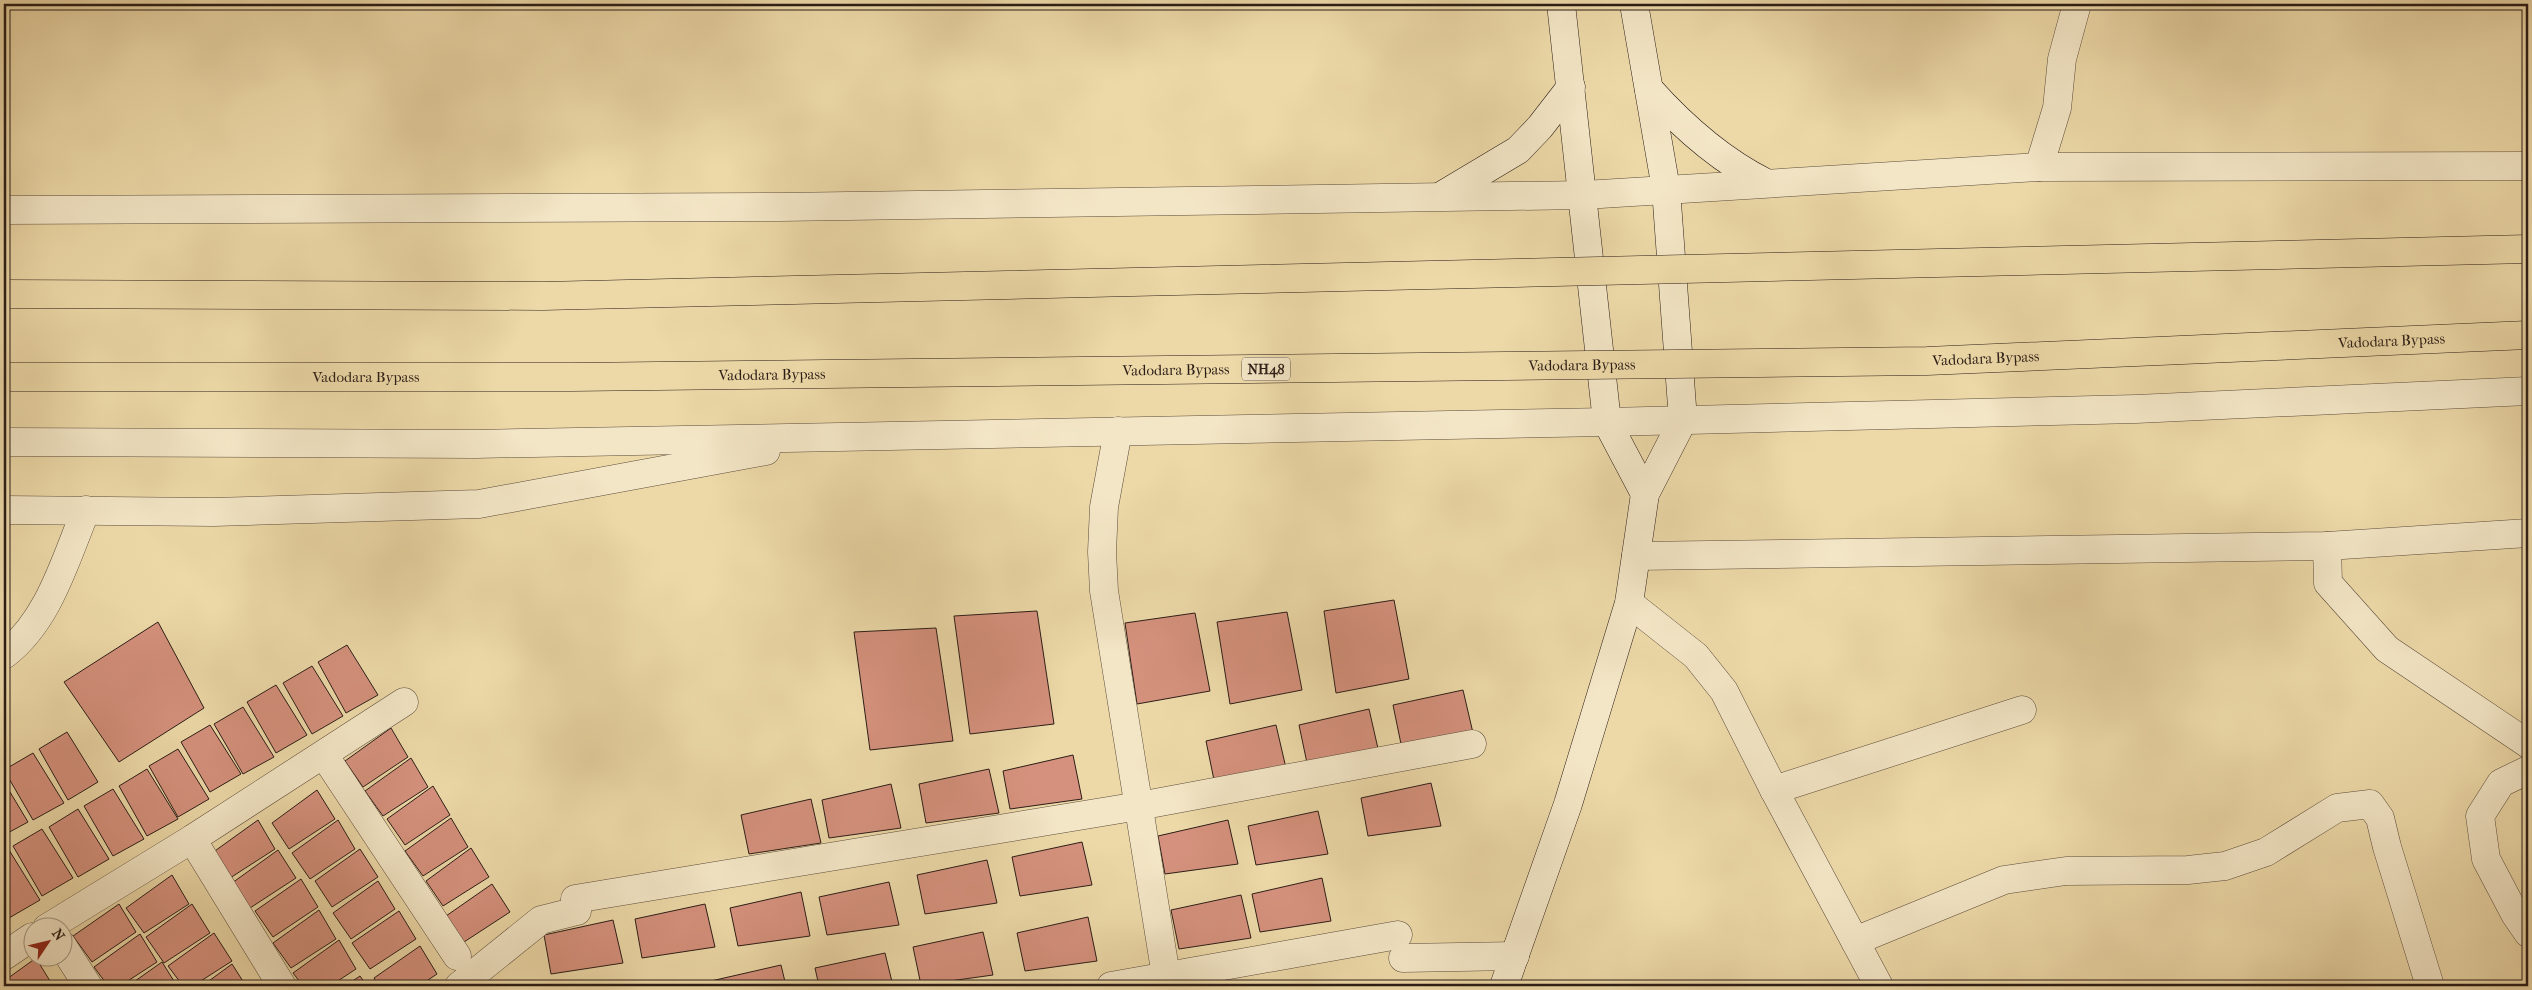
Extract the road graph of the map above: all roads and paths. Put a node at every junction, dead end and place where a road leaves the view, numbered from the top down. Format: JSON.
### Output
{"nodes":[{"id":1,"x":1561,"y":4,"type":"edge"},
{"id":2,"x":1634,"y":4,"type":"edge"},
{"id":3,"x":2077,"y":4,"type":"edge"},
{"id":4,"x":1571,"y":87,"type":"junction"},
{"id":5,"x":1649,"y":89,"type":"junction"},
{"id":6,"x":2528,"y":166,"type":"edge"},
{"id":7,"x":2039,"y":167,"type":"junction"},
{"id":8,"x":1766,"y":183,"type":"junction"},
{"id":9,"x":1666,"y":189,"type":"junction"},
{"id":10,"x":1584,"y":195,"type":"junction"},
{"id":11,"x":1441,"y":196,"type":"junction"},
{"id":12,"x":4,"y":210,"type":"edge"},
{"id":13,"x":2528,"y":249,"type":"edge"},
{"id":14,"x":4,"y":294,"type":"edge"},
{"id":15,"x":2528,"y":335,"type":"edge"},
{"id":16,"x":4,"y":377,"type":"edge"},
{"id":17,"x":2528,"y":391,"type":"edge"},
{"id":18,"x":1683,"y":420,"type":"junction"},
{"id":19,"x":1607,"y":422,"type":"junction"},
{"id":20,"x":1118,"y":431,"type":"junction"},
{"id":21,"x":849,"y":436,"type":"junction"},
{"id":22,"x":4,"y":442,"type":"edge"},
{"id":23,"x":1645,"y":494,"type":"junction"},
{"id":24,"x":4,"y":510,"type":"edge"},
{"id":25,"x":86,"y":510,"type":"junction"},
{"id":26,"x":2528,"y":533,"type":"edge"},
{"id":27,"x":2327,"y":546,"type":"junction"},
{"id":28,"x":1636,"y":556,"type":"junction"},
{"id":29,"x":1629,"y":603,"type":"junction"},
{"id":30,"x":4,"y":655,"type":"edge"},
{"id":31,"x":404,"y":702,"type":"dead end"},
{"id":32,"x":2022,"y":710,"type":"dead end"},
{"id":33,"x":1472,"y":744,"type":"dead end"},
{"id":34,"x":2528,"y":744,"type":"edge"},
{"id":35,"x":324,"y":755,"type":"junction"},
{"id":36,"x":2528,"y":770,"type":"edge"},
{"id":37,"x":1774,"y":790,"type":"junction"},
{"id":38,"x":1139,"y":806,"type":"junction"},
{"id":39,"x":192,"y":839,"type":"junction"},
{"id":40,"x":71,"y":918,"type":"edge"},
{"id":41,"x":2528,"y":933,"type":"edge"},
{"id":42,"x":1855,"y":941,"type":"junction"},
{"id":43,"x":22,"y":946,"type":"edge"},
{"id":44,"x":4,"y":956,"type":"edge"},
{"id":45,"x":456,"y":956,"type":"dead end"},
{"id":46,"x":1515,"y":956,"type":"junction"},
{"id":47,"x":72,"y":964,"type":"edge"},
{"id":48,"x":1166,"y":976,"type":"junction"},
{"id":49,"x":88,"y":986,"type":"edge"},
{"id":50,"x":282,"y":986,"type":"edge"},
{"id":51,"x":459,"y":986,"type":"edge"},
{"id":52,"x":1111,"y":986,"type":"edge"},
{"id":53,"x":1504,"y":986,"type":"edge"},
{"id":54,"x":1879,"y":986,"type":"edge"},
{"id":55,"x":2430,"y":986,"type":"edge"}],
"edges":[{"from":1,"to":4,"type":"street"},
{"from":2,"to":5,"type":"street"},
{"from":3,"to":7,"type":"street"},
{"from":4,"to":10,"type":"street"},
{"from":4,"to":11,"type":"street"},
{"from":5,"to":8,"type":"street"},
{"from":5,"to":9,"type":"street"},
{"from":6,"to":7,"type":"street"},
{"from":7,"to":8,"type":"street"},
{"from":8,"to":9,"type":"street"},
{"from":9,"to":10,"type":"street"},
{"from":9,"to":18,"type":"street"},
{"from":10,"to":11,"type":"street"},
{"from":10,"to":19,"type":"street"},
{"from":11,"to":12,"type":"street"},
{"from":13,"to":14,"type":"highway","bridge":true},
{"from":15,"to":16,"type":"highway","name":"Vadodara Bypass","number":"NH48","bridge":true},
{"from":17,"to":18,"type":"street"},
{"from":18,"to":19,"type":"street"},
{"from":18,"to":23,"type":"street"},
{"from":19,"to":20,"type":"street"},
{"from":19,"to":23,"type":"street"},
{"from":20,"to":21,"type":"street"},
{"from":20,"to":38,"type":"street"},
{"from":21,"to":22,"type":"street"},
{"from":21,"to":25,"type":"street"},
{"from":23,"to":28,"type":"street"},
{"from":24,"to":25,"type":"street"},
{"from":25,"to":30,"type":"street"},
{"from":26,"to":27,"type":"street"},
{"from":27,"to":28,"type":"street"},
{"from":27,"to":34,"type":"street"},
{"from":28,"to":29,"type":"street"},
{"from":29,"to":37,"type":"street"},
{"from":29,"to":46,"type":"street"},
{"from":31,"to":35,"type":"street"},
{"from":32,"to":37,"type":"street"},
{"from":33,"to":38,"type":"street"},
{"from":35,"to":39,"type":"street"},
{"from":35,"to":45,"type":"street"},
{"from":36,"to":41,"type":"street"},
{"from":37,"to":42,"type":"street"},
{"from":38,"to":48,"type":"street"},
{"from":38,"to":51,"type":"street"},
{"from":39,"to":40,"type":"street"},
{"from":39,"to":50,"type":"street"},
{"from":42,"to":54,"type":"street"},
{"from":42,"to":55,"type":"street"},
{"from":43,"to":44,"type":"street"},
{"from":46,"to":48,"type":"street"},
{"from":46,"to":53,"type":"street"},
{"from":47,"to":49,"type":"street"},
{"from":48,"to":52,"type":"street"}]}
